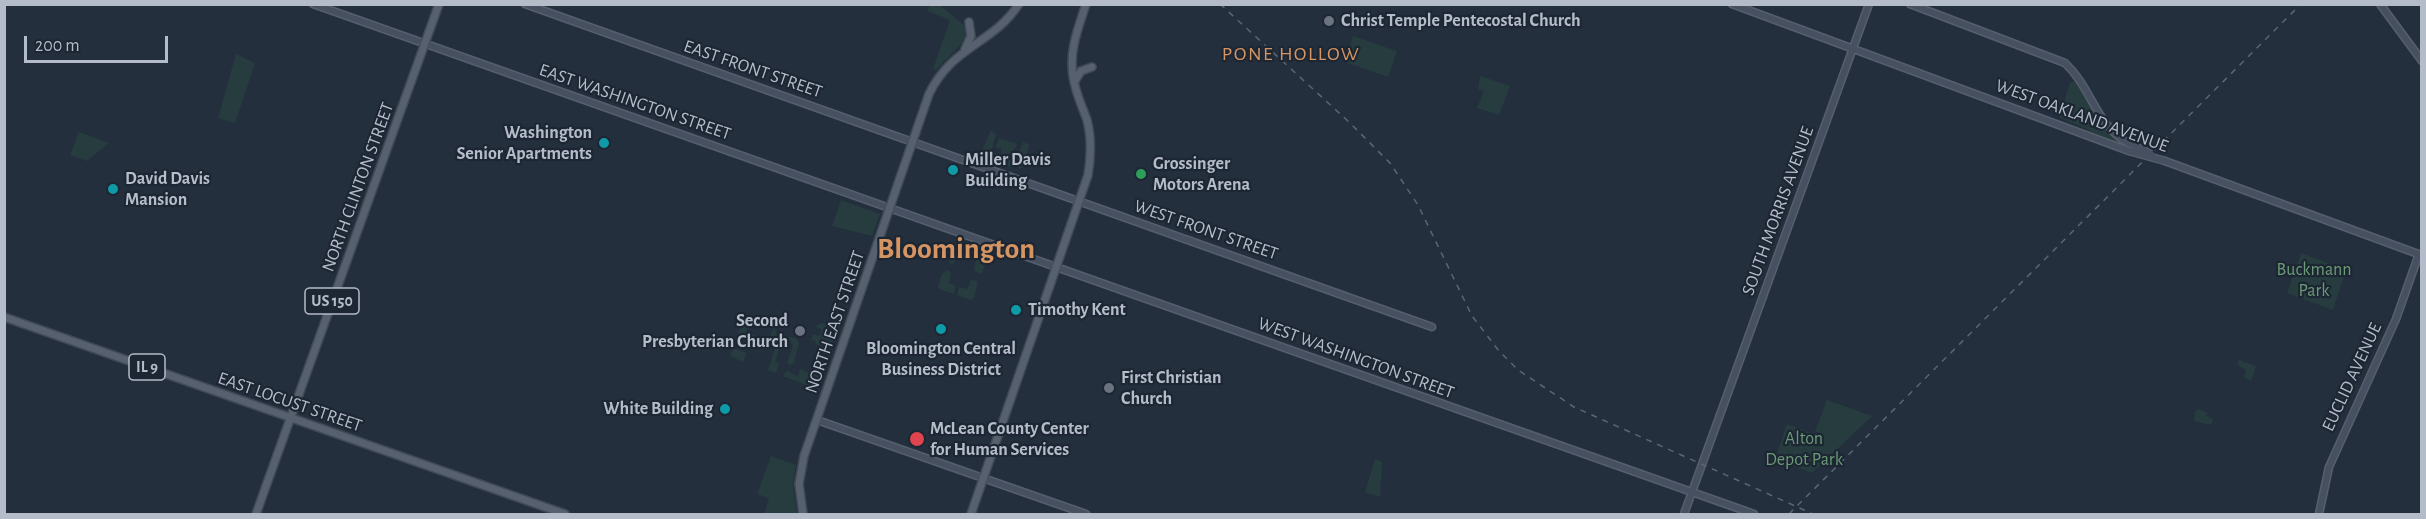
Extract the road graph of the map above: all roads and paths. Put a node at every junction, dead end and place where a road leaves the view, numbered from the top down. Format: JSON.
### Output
{"nodes":[{"id":1,"x":313,"y":4,"type":"edge"},
{"id":2,"x":439,"y":4,"type":"edge"},
{"id":3,"x":525,"y":4,"type":"edge"},
{"id":4,"x":1019,"y":4,"type":"edge"},
{"id":5,"x":1086,"y":4,"type":"edge"},
{"id":6,"x":1732,"y":4,"type":"edge"},
{"id":7,"x":1869,"y":4,"type":"edge"},
{"id":8,"x":1910,"y":4,"type":"edge"},
{"id":9,"x":2380,"y":4,"type":"edge"},
{"id":10,"x":969,"y":22,"type":"dead end"},
{"id":11,"x":425,"y":44,"type":"junction"},
{"id":12,"x":1854,"y":49,"type":"junction"},
{"id":13,"x":965,"y":50,"type":"junction"},
{"id":14,"x":2421,"y":61,"type":"edge"},
{"id":15,"x":1092,"y":67,"type":"dead end"},
{"id":16,"x":1074,"y":84,"type":"junction"},
{"id":17,"x":913,"y":142,"type":"junction"},
{"id":18,"x":2131,"y":149,"type":"junction"},
{"id":19,"x":971,"y":163,"type":"joint"},
{"id":20,"x":1079,"y":202,"type":"junction"},
{"id":21,"x":889,"y":208,"type":"junction"},
{"id":22,"x":948,"y":230,"type":"joint"},
{"id":23,"x":2420,"y":255,"type":"edge"},
{"id":24,"x":1057,"y":267,"type":"junction"},
{"id":25,"x":4,"y":317,"type":"edge"},
{"id":26,"x":1432,"y":327,"type":"dead end"},
{"id":27,"x":290,"y":417,"type":"junction"},
{"id":28,"x":817,"y":420,"type":"junction"},
{"id":29,"x":984,"y":479,"type":"junction"},
{"id":30,"x":1693,"y":493,"type":"junction"},
{"id":31,"x":256,"y":514,"type":"edge"},
{"id":32,"x":565,"y":514,"type":"edge"},
{"id":33,"x":802,"y":514,"type":"edge"},
{"id":34,"x":971,"y":514,"type":"edge"},
{"id":35,"x":1086,"y":514,"type":"edge"},
{"id":36,"x":1684,"y":514,"type":"edge"},
{"id":37,"x":1754,"y":514,"type":"edge"},
{"id":38,"x":2319,"y":514,"type":"edge"}],
"edges":[{"from":1,"to":11,"type":"main road","name":"EAST WASHINGTON STREET"},
{"from":2,"to":11,"type":"main road","name":"NORTH CLINTON STREET","number":"US 150"},
{"from":3,"to":17,"type":"main road","name":"EAST FRONT STREET"},
{"from":4,"to":13,"type":"main road","name":"NORTH EAST STREET"},
{"from":5,"to":16,"type":"main road"},
{"from":6,"to":12,"type":"main road","name":"WEST OAKLAND AVENUE"},
{"from":7,"to":12,"type":"main road","name":"SOUTH MORRIS AVENUE"},
{"from":8,"to":18,"type":"main road"},
{"from":9,"to":14,"type":"main road"},
{"from":10,"to":13,"type":"main road"},
{"from":11,"to":21,"type":"main road","name":"EAST WASHINGTON STREET"},
{"from":11,"to":27,"type":"main road","name":"NORTH CLINTON STREET","number":"US 150"},
{"from":12,"to":18,"type":"main road","name":"WEST OAKLAND AVENUE"},
{"from":12,"to":30,"type":"main road","name":"SOUTH MORRIS AVENUE"},
{"from":13,"to":17,"type":"main road","name":"NORTH EAST STREET"},
{"from":15,"to":16,"type":"main road"},
{"from":16,"to":20,"type":"main road"},
{"from":17,"to":19,"type":"main road","name":"EAST FRONT STREET"},
{"from":17,"to":21,"type":"main road","name":"NORTH EAST STREET"},
{"from":18,"to":23,"type":"main road","name":"WEST OAKLAND AVENUE","bridge":true},
{"from":19,"to":20,"type":"main road","name":"WEST FRONT STREET"},
{"from":20,"to":24,"type":"main road"},
{"from":20,"to":26,"type":"main road","name":"WEST FRONT STREET"},
{"from":21,"to":22,"type":"main road","name":"EAST WASHINGTON STREET"},
{"from":21,"to":28,"type":"main road","name":"NORTH EAST STREET"},
{"from":22,"to":24,"type":"main road","name":"WEST WASHINGTON STREET"},
{"from":23,"to":38,"type":"main road","name":"EUCLID AVENUE"},
{"from":24,"to":29,"type":"main road"},
{"from":24,"to":30,"type":"main road","name":"WEST WASHINGTON STREET"},
{"from":25,"to":27,"type":"main road","name":"EAST LOCUST STREET","number":"IL 9"},
{"from":27,"to":31,"type":"main road","name":"NORTH CLINTON STREET","number":"US 150"},
{"from":27,"to":32,"type":"main road","name":"EAST LOCUST STREET"},
{"from":28,"to":29,"type":"main road"},
{"from":28,"to":33,"type":"main road","name":"NORTH EAST STREET"},
{"from":29,"to":34,"type":"main road"},
{"from":29,"to":35,"type":"main road"},
{"from":30,"to":36,"type":"main road","name":"SOUTH MORRIS AVENUE"},
{"from":30,"to":37,"type":"main road","name":"WEST WASHINGTON STREET"}]}
